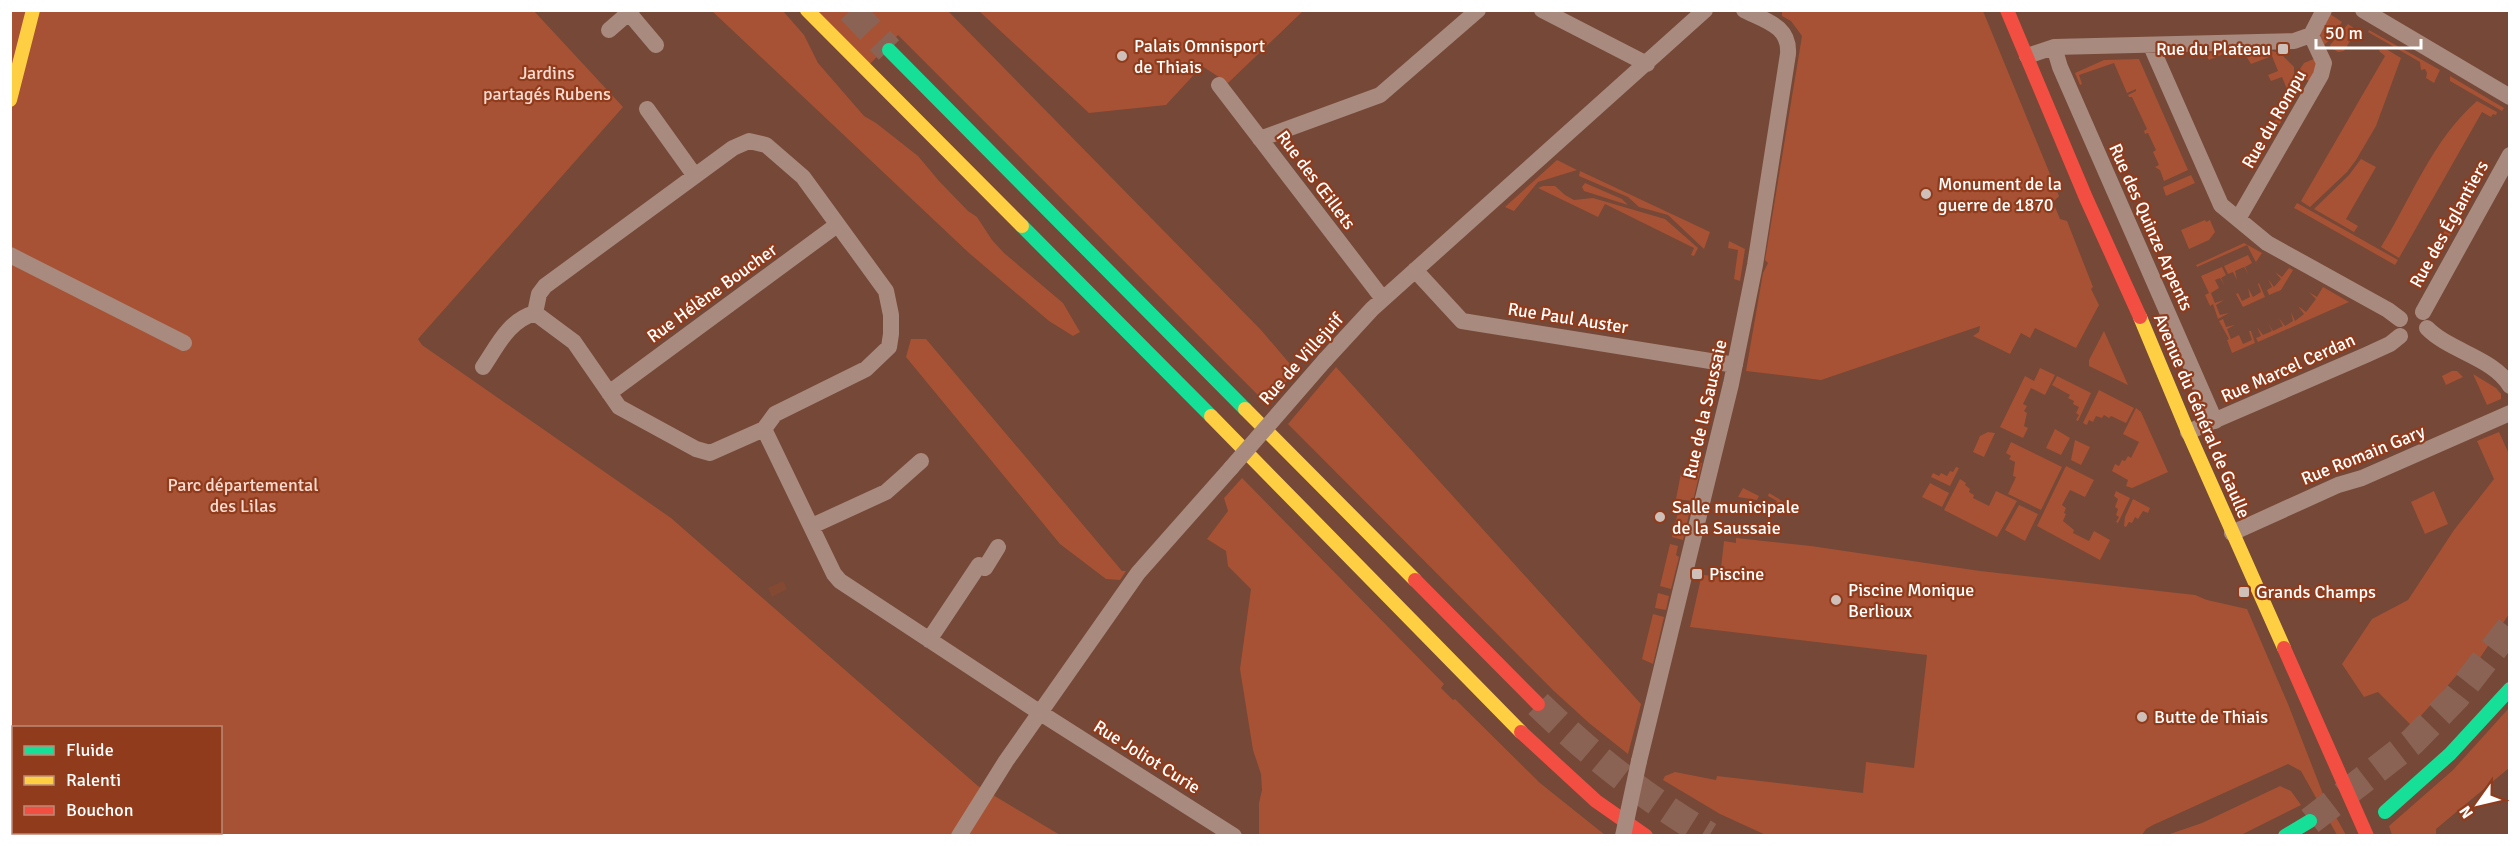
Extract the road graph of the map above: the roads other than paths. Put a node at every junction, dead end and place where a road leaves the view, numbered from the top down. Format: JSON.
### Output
{"nodes":[{"id":1,"x":33,"y":10,"type":"edge"},
{"id":2,"x":807,"y":10,"type":"edge"},
{"id":3,"x":1478,"y":10,"type":"edge"},
{"id":4,"x":1542,"y":10,"type":"edge"},
{"id":5,"x":1705,"y":10,"type":"edge"},
{"id":6,"x":1744,"y":10,"type":"edge"},
{"id":7,"x":2007,"y":10,"type":"edge"},
{"id":8,"x":2324,"y":10,"type":"edge"},
{"id":9,"x":2363,"y":10,"type":"edge"},
{"id":10,"x":630,"y":12,"type":"edge"},
{"id":11,"x":609,"y":30,"type":"dead end"},
{"id":12,"x":2311,"y":35,"type":"junction"},
{"id":13,"x":656,"y":45,"type":"dead end"},
{"id":14,"x":2151,"y":46,"type":"junction"},
{"id":15,"x":2054,"y":47,"type":"junction"},
{"id":16,"x":889,"y":50,"type":"tunnel mouth"},
{"id":17,"x":2027,"y":56,"type":"junction"},
{"id":18,"x":1647,"y":64,"type":"junction"},
{"id":19,"x":1219,"y":85,"type":"dead end"},
{"id":20,"x":2510,"y":97,"type":"edge"},
{"id":21,"x":10,"y":100,"type":"edge"},
{"id":22,"x":646,"y":109,"type":"dead end"},
{"id":23,"x":1260,"y":138,"type":"junction"},
{"id":24,"x":2510,"y":155,"type":"edge"},
{"id":25,"x":695,"y":176,"type":"junction"},
{"id":26,"x":2238,"y":219,"type":"junction"},
{"id":27,"x":837,"y":225,"type":"junction"},
{"id":28,"x":10,"y":255,"type":"edge"},
{"id":29,"x":1415,"y":270,"type":"junction"},
{"id":30,"x":1383,"y":299,"type":"junction"},
{"id":31,"x":535,"y":313,"type":"junction"},
{"id":32,"x":2425,"y":320,"type":"junction"},
{"id":33,"x":2400,"y":327,"type":"junction"},
{"id":34,"x":184,"y":343,"type":"dead end"},
{"id":35,"x":1736,"y":365,"type":"junction"},
{"id":36,"x":483,"y":367,"type":"dead end"},
{"id":37,"x":2510,"y":386,"type":"edge"},
{"id":38,"x":609,"y":393,"type":"junction"},
{"id":39,"x":2510,"y":413,"type":"edge"},
{"id":40,"x":2215,"y":421,"type":"junction"},
{"id":41,"x":764,"y":429,"type":"junction"},
{"id":42,"x":2188,"y":432,"type":"junction"},
{"id":43,"x":921,"y":461,"type":"dead end"},
{"id":44,"x":812,"y":526,"type":"junction"},
{"id":45,"x":2232,"y":533,"type":"junction"},
{"id":46,"x":998,"y":547,"type":"dead end"},
{"id":47,"x":929,"y":640,"type":"junction"},
{"id":48,"x":2510,"y":689,"type":"edge"},
{"id":49,"x":1538,"y":704,"type":"tunnel mouth"},
{"id":50,"x":1039,"y":712,"type":"junction"},
{"id":51,"x":2385,"y":812,"type":"dead end"},
{"id":52,"x":2310,"y":821,"type":"tunnel mouth"},
{"id":53,"x":959,"y":836,"type":"edge"},
{"id":54,"x":1234,"y":836,"type":"edge"},
{"id":55,"x":1623,"y":836,"type":"edge"},
{"id":56,"x":1646,"y":836,"type":"edge"},
{"id":57,"x":2285,"y":836,"type":"edge"},
{"id":58,"x":2367,"y":836,"type":"edge"}],
"edges":[{"from":1,"to":21,"type":"main road"},
{"from":2,"to":56,"type":"main road"},
{"from":3,"to":23,"type":"street"},
{"from":4,"to":18,"type":"street"},
{"from":5,"to":18,"type":"street","name":"Rue de Villejuif"},
{"from":6,"to":35,"type":"street","name":"Rue de la Saussaie"},
{"from":7,"to":17,"type":"main road","name":"Avenue du Général de Gaulle"},
{"from":8,"to":12,"type":"street"},
{"from":9,"to":20,"type":"street"},
{"from":10,"to":11,"type":"street"},
{"from":10,"to":13,"type":"street"},
{"from":12,"to":14,"type":"street"},
{"from":12,"to":26,"type":"street","name":"Rue du Rompu"},
{"from":14,"to":15,"type":"street"},
{"from":14,"to":26,"type":"street"},
{"from":15,"to":17,"type":"street"},
{"from":15,"to":40,"type":"street","name":"Rue des Quinze Arpents"},
{"from":16,"to":49,"type":"main road"},
{"from":17,"to":42,"type":"main road","name":"Avenue du Général de Gaulle"},
{"from":18,"to":29,"type":"street","name":"Rue de Villejuif"},
{"from":19,"to":23,"type":"street","name":"Rue des Œillets"},
{"from":22,"to":25,"type":"street"},
{"from":23,"to":30,"type":"street","name":"Rue des Œillets"},
{"from":24,"to":32,"type":"street","name":"Rue des Églantiers"},
{"from":25,"to":27,"type":"street"},
{"from":25,"to":31,"type":"street"},
{"from":26,"to":33,"type":"street"},
{"from":27,"to":38,"type":"street","name":"Rue Hélène Boucher"},
{"from":27,"to":41,"type":"street"},
{"from":28,"to":34,"type":"street"},
{"from":29,"to":30,"type":"street","name":"Rue de Villejuif"},
{"from":29,"to":35,"type":"street","name":"Rue Paul Auster"},
{"from":30,"to":50,"type":"street","name":"Rue de Villejuif","bridge":true},
{"from":31,"to":36,"type":"street"},
{"from":31,"to":38,"type":"street"},
{"from":32,"to":33,"type":"street","name":"Rue Marcel Cerdan"},
{"from":32,"to":37,"type":"street"},
{"from":33,"to":40,"type":"street","name":"Rue Marcel Cerdan"},
{"from":35,"to":55,"type":"street","name":"Rue de la Saussaie","bridge":true},
{"from":38,"to":41,"type":"street"},
{"from":39,"to":45,"type":"street","name":"Rue Romain Gary"},
{"from":40,"to":42,"type":"street","name":"Rue Marcel Cerdan"},
{"from":41,"to":44,"type":"street","name":"Rue Joliot Curie"},
{"from":42,"to":45,"type":"main road","name":"Avenue du Général de Gaulle"},
{"from":43,"to":44,"type":"street"},
{"from":44,"to":47,"type":"street","name":"Rue Joliot Curie"},
{"from":45,"to":58,"type":"main road","name":"Avenue du Général de Gaulle"},
{"from":46,"to":47,"type":"street"},
{"from":47,"to":50,"type":"street","name":"Rue Joliot Curie"},
{"from":48,"to":51,"type":"main road"},
{"from":50,"to":53,"type":"street","name":"Rue de Villejuif"},
{"from":50,"to":54,"type":"street","name":"Rue Joliot Curie"},
{"from":52,"to":57,"type":"main road"}]}
